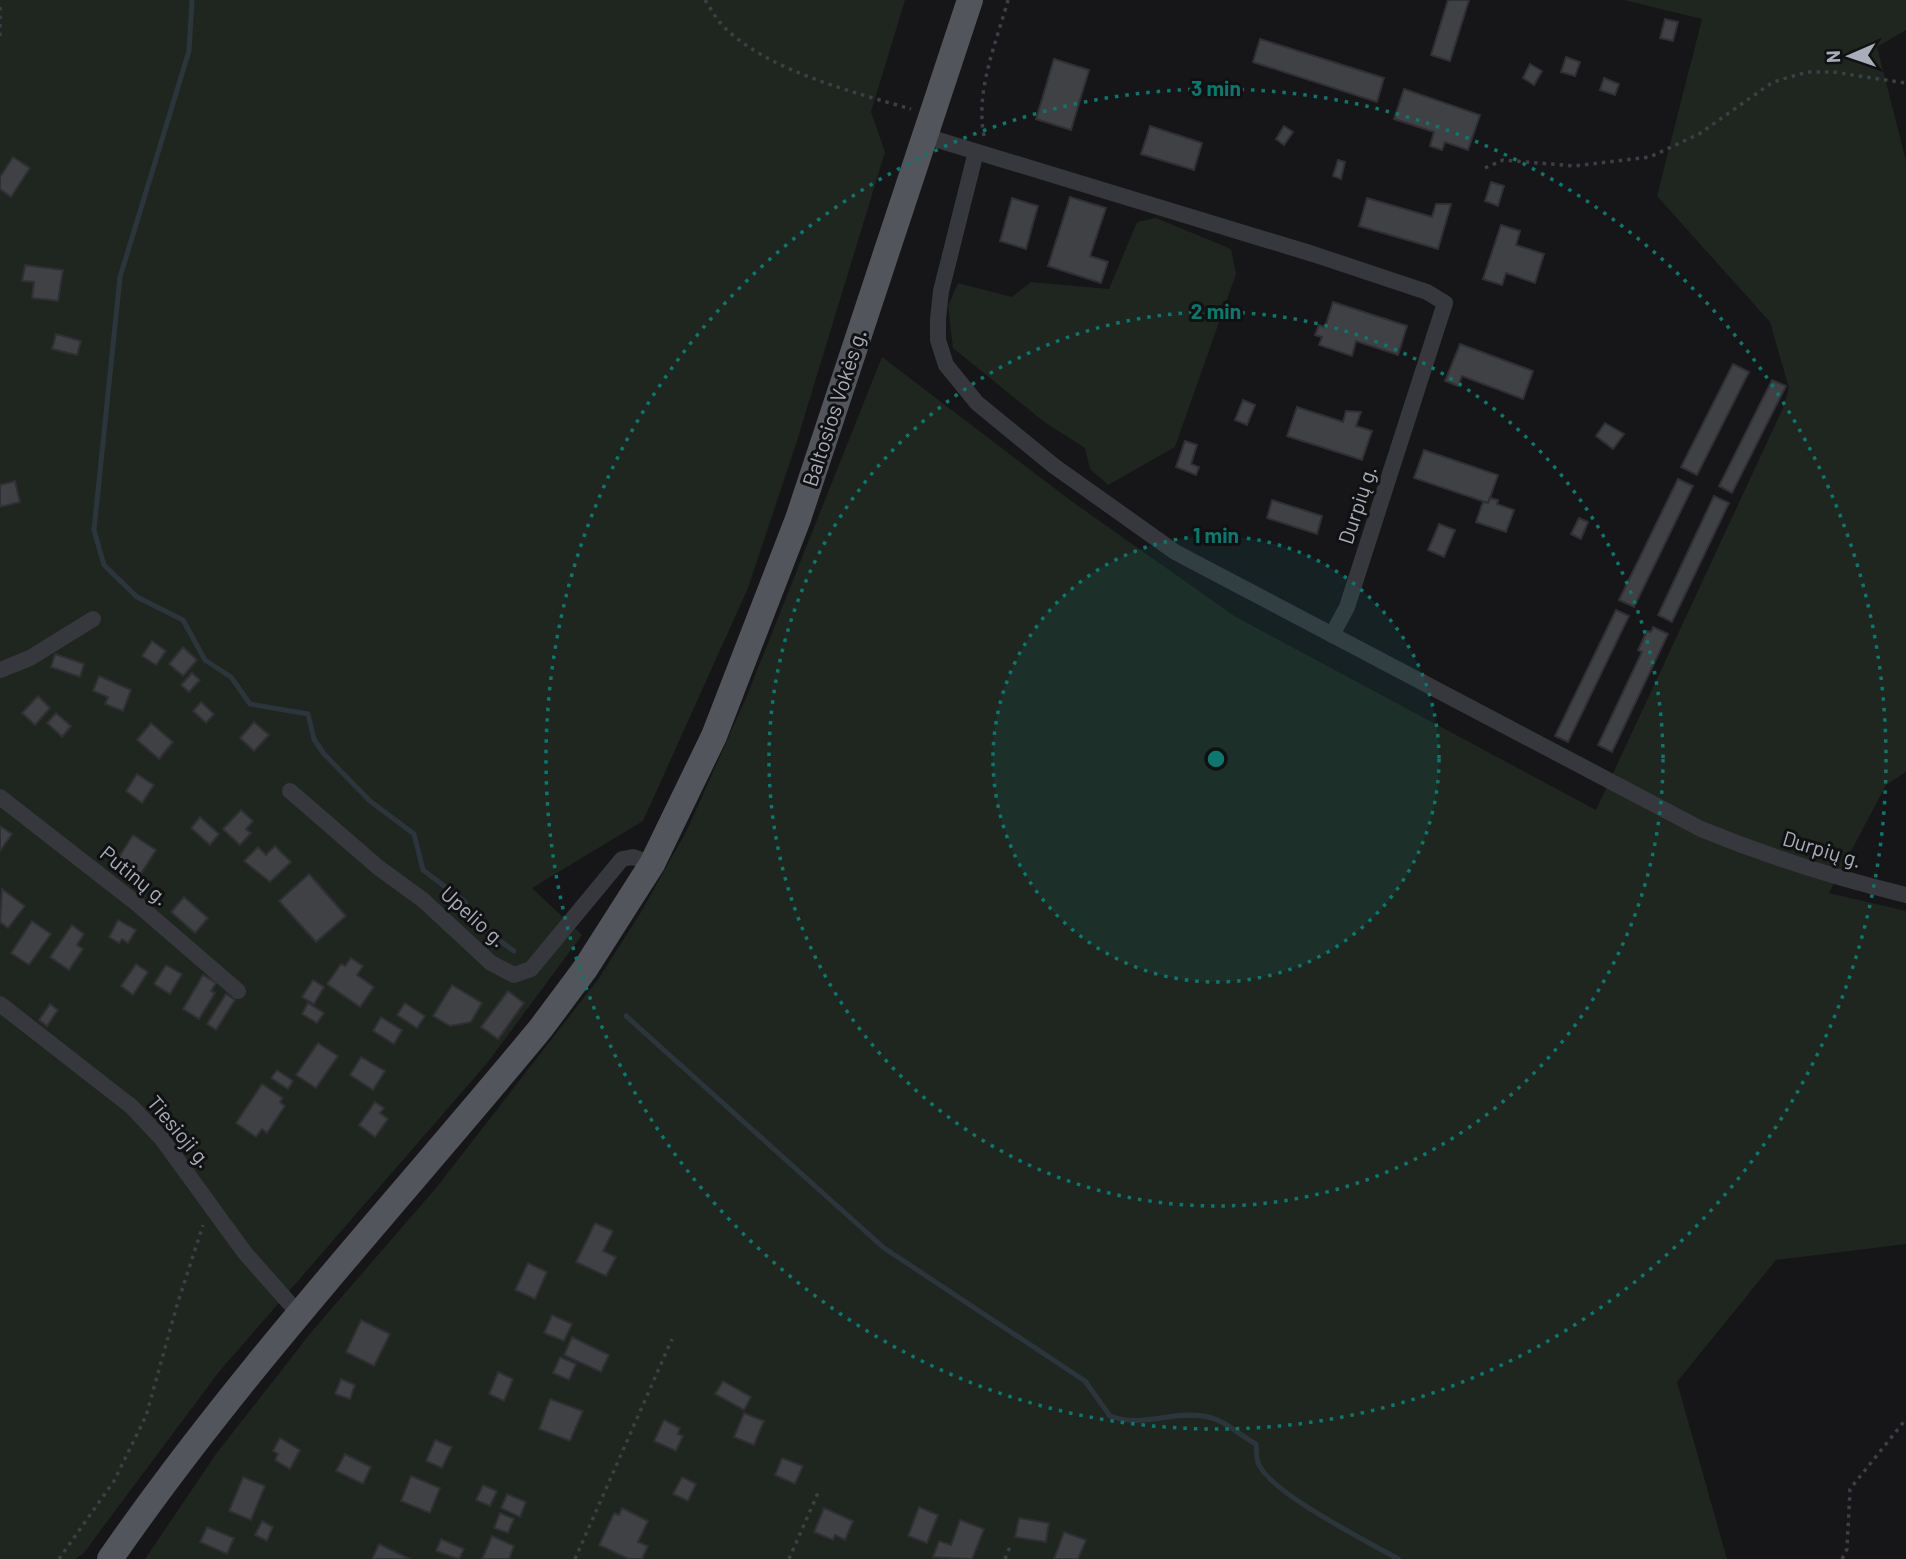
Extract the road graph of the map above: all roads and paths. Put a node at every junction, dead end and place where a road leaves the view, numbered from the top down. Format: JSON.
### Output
{"nodes":[{"id":1,"x":705,"y":0,"type":"edge"},
{"id":2,"x":970,"y":0,"type":"edge"},
{"id":3,"x":1008,"y":0,"type":"edge"},
{"id":4,"x":0,"y":7,"type":"edge"},
{"id":5,"x":0,"y":39,"type":"edge"},
{"id":6,"x":1906,"y":83,"type":"edge"},
{"id":7,"x":928,"y":126,"type":"junction"},
{"id":8,"x":982,"y":154,"type":"junction"},
{"id":9,"x":1485,"y":168,"type":"dead end"},
{"id":10,"x":93,"y":619,"type":"dead end"},
{"id":11,"x":1332,"y":635,"type":"junction"},
{"id":12,"x":0,"y":670,"type":"edge"},
{"id":13,"x":290,"y":791,"type":"dead end"},
{"id":14,"x":0,"y":797,"type":"edge"},
{"id":15,"x":652,"y":864,"type":"junction"},
{"id":16,"x":1906,"y":895,"type":"edge"},
{"id":17,"x":238,"y":991,"type":"dead end"},
{"id":18,"x":0,"y":1004,"type":"edge"},
{"id":19,"x":211,"y":1203,"type":"junction"},
{"id":20,"x":299,"y":1314,"type":"junction"},
{"id":21,"x":672,"y":1339,"type":"dead end"},
{"id":22,"x":1906,"y":1419,"type":"edge"},
{"id":23,"x":818,"y":1493,"type":"dead end"},
{"id":24,"x":1011,"y":1544,"type":"dead end"},
{"id":25,"x":59,"y":1559,"type":"edge"},
{"id":26,"x":110,"y":1559,"type":"edge"},
{"id":27,"x":575,"y":1559,"type":"edge"},
{"id":28,"x":789,"y":1559,"type":"edge"},
{"id":29,"x":1005,"y":1559,"type":"edge"},
{"id":30,"x":1842,"y":1559,"type":"edge"}],
"edges":[{"from":1,"to":7,"type":"path"},
{"from":2,"to":7,"type":"main road","name":"Baltosios Vokės g."},
{"from":3,"to":8,"type":"path"},
{"from":4,"to":5,"type":"path"},
{"from":6,"to":9,"type":"path"},
{"from":7,"to":8,"type":"street","name":"Durpių g."},
{"from":7,"to":15,"type":"main road","name":"Baltosios Vokės g."},
{"from":8,"to":11,"type":"street"},
{"from":8,"to":11,"type":"street","name":"Durpių g."},
{"from":10,"to":12,"type":"street"},
{"from":11,"to":16,"type":"street","name":"Durpių g."},
{"from":13,"to":15,"type":"street","name":"Upelio g."},
{"from":14,"to":17,"type":"street","name":"Putinų g."},
{"from":15,"to":20,"type":"main road","name":"Baltosios Vokės g."},
{"from":18,"to":19,"type":"street","name":"Tiesioji g."},
{"from":19,"to":20,"type":"street","name":"Tiesioji g."},
{"from":19,"to":25,"type":"path"},
{"from":20,"to":26,"type":"main road","name":"Baltosios Vokės g."},
{"from":21,"to":27,"type":"path"},
{"from":22,"to":30,"type":"path"},
{"from":23,"to":28,"type":"path"},
{"from":24,"to":29,"type":"path"}]}
